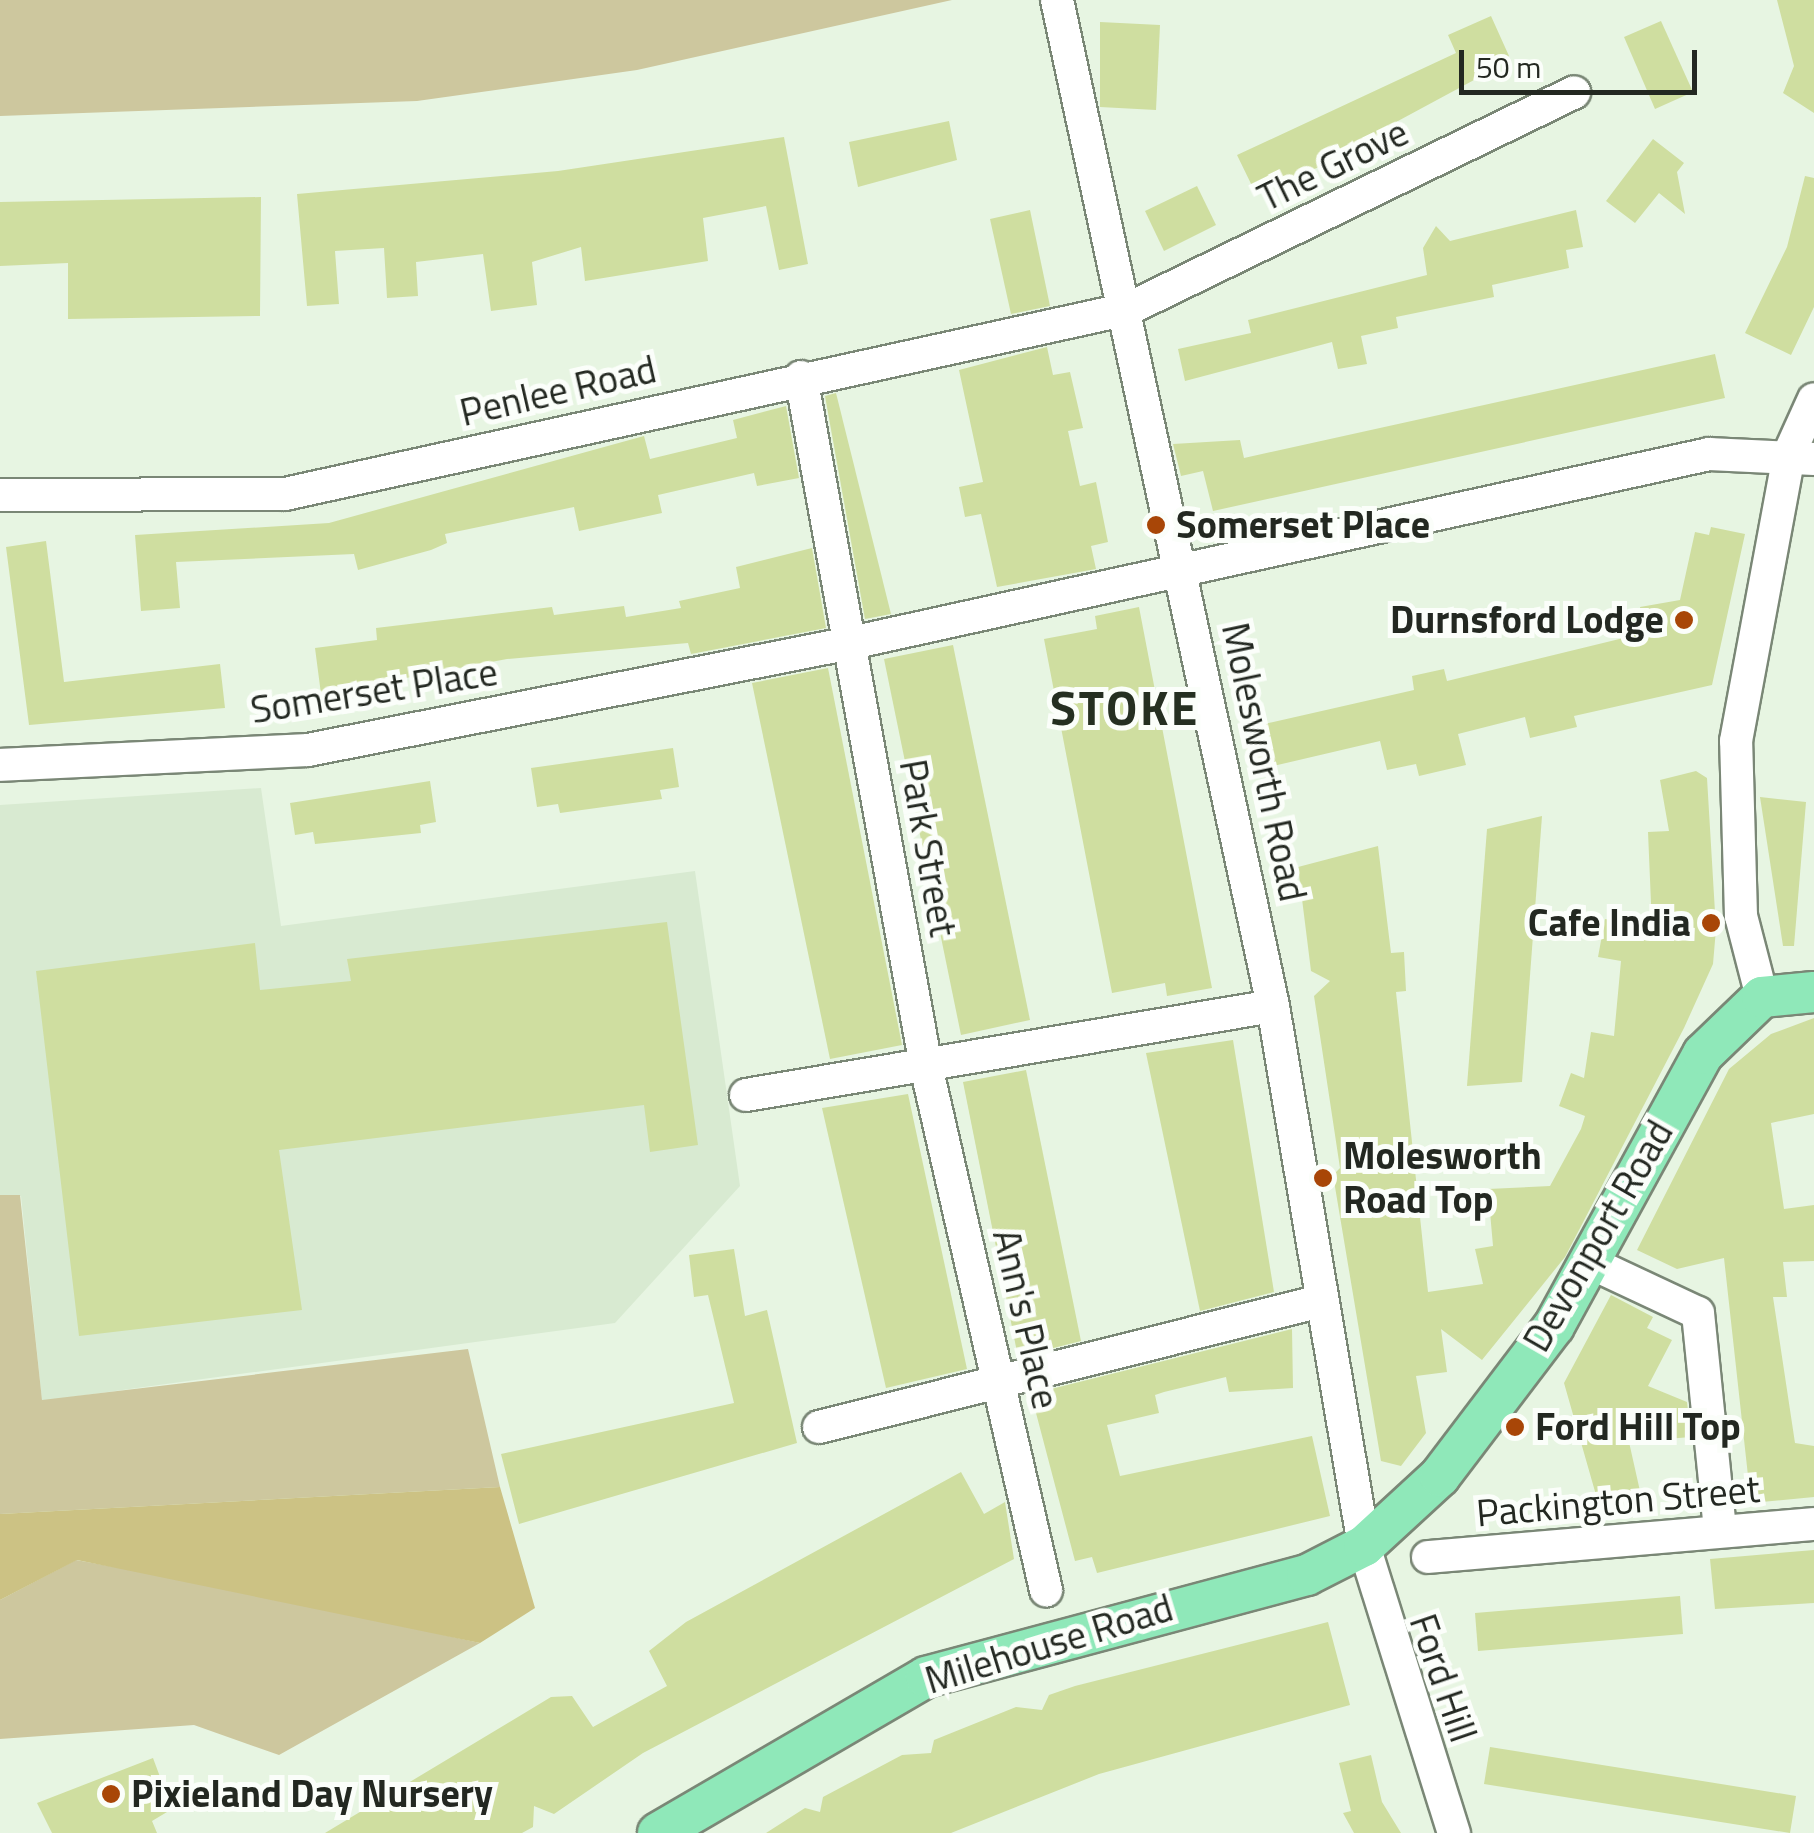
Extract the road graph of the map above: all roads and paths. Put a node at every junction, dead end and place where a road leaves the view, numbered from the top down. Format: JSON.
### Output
{"nodes":[{"id":1,"x":1057,"y":0,"type":"edge"},
{"id":2,"x":1574,"y":92,"type":"dead end"},
{"id":3,"x":1128,"y":310,"type":"junction"},
{"id":4,"x":801,"y":377,"type":"junction"},
{"id":5,"x":1814,"y":399,"type":"edge"},
{"id":6,"x":1802,"y":456,"type":"edge"},
{"id":7,"x":0,"y":495,"type":"edge"},
{"id":8,"x":1182,"y":570,"type":"junction"},
{"id":9,"x":851,"y":644,"type":"junction"},
{"id":10,"x":0,"y":765,"type":"edge"},
{"id":11,"x":1814,"y":992,"type":"edge"},
{"id":12,"x":1762,"y":998,"type":"junction"},
{"id":13,"x":1273,"y":1006,"type":"junction"},
{"id":14,"x":926,"y":1066,"type":"junction"},
{"id":15,"x":746,"y":1096,"type":"dead end"},
{"id":16,"x":1589,"y":1262,"type":"junction"},
{"id":17,"x":1322,"y":1301,"type":"junction"},
{"id":18,"x":1000,"y":1385,"type":"junction"},
{"id":19,"x":819,"y":1426,"type":"dead end"},
{"id":20,"x":1400,"y":1516,"type":"joint"},
{"id":21,"x":1814,"y":1524,"type":"edge"},
{"id":22,"x":1720,"y":1528,"type":"junction"},
{"id":23,"x":1364,"y":1546,"type":"junction"},
{"id":24,"x":1428,"y":1557,"type":"dead end"},
{"id":25,"x":1046,"y":1590,"type":"dead end"},
{"id":26,"x":658,"y":1833,"type":"edge"},
{"id":27,"x":1454,"y":1833,"type":"edge"}],
"edges":[{"from":1,"to":3,"type":"street","name":"Molesworth Road"},
{"from":2,"to":3,"type":"street","name":"The Grove"},
{"from":3,"to":4,"type":"street","name":"Penlee Road"},
{"from":3,"to":8,"type":"street","name":"Molesworth Road"},
{"from":4,"to":7,"type":"street","name":"Penlee Road"},
{"from":4,"to":9,"type":"street","name":"Park Street"},
{"from":5,"to":6,"type":"street"},
{"from":6,"to":8,"type":"street","name":"Somerset Place"},
{"from":6,"to":12,"type":"street"},
{"from":8,"to":9,"type":"street","name":"Somerset Place"},
{"from":8,"to":13,"type":"street","name":"Molesworth Road"},
{"from":9,"to":10,"type":"street","name":"Somerset Place"},
{"from":9,"to":14,"type":"street","name":"Park Street"},
{"from":11,"to":12,"type":"main road"},
{"from":12,"to":16,"type":"main road","name":"Devonport Road"},
{"from":13,"to":14,"type":"street"},
{"from":13,"to":17,"type":"street","name":"Molesworth Road"},
{"from":14,"to":15,"type":"street"},
{"from":14,"to":18,"type":"street","name":"Ann's Place"},
{"from":16,"to":20,"type":"main road","name":"Devonport Road"},
{"from":16,"to":22,"type":"street"},
{"from":17,"to":18,"type":"street"},
{"from":17,"to":23,"type":"street","name":"Molesworth Road"},
{"from":18,"to":19,"type":"street"},
{"from":18,"to":25,"type":"street","name":"Ann's Place"},
{"from":20,"to":23,"type":"main road","name":"Milehouse Road"},
{"from":21,"to":22,"type":"street","name":"Packington Street"},
{"from":22,"to":24,"type":"street","name":"Packington Street"},
{"from":23,"to":26,"type":"main road","name":"Milehouse Road"},
{"from":23,"to":27,"type":"street","name":"Ford Hill"}]}
